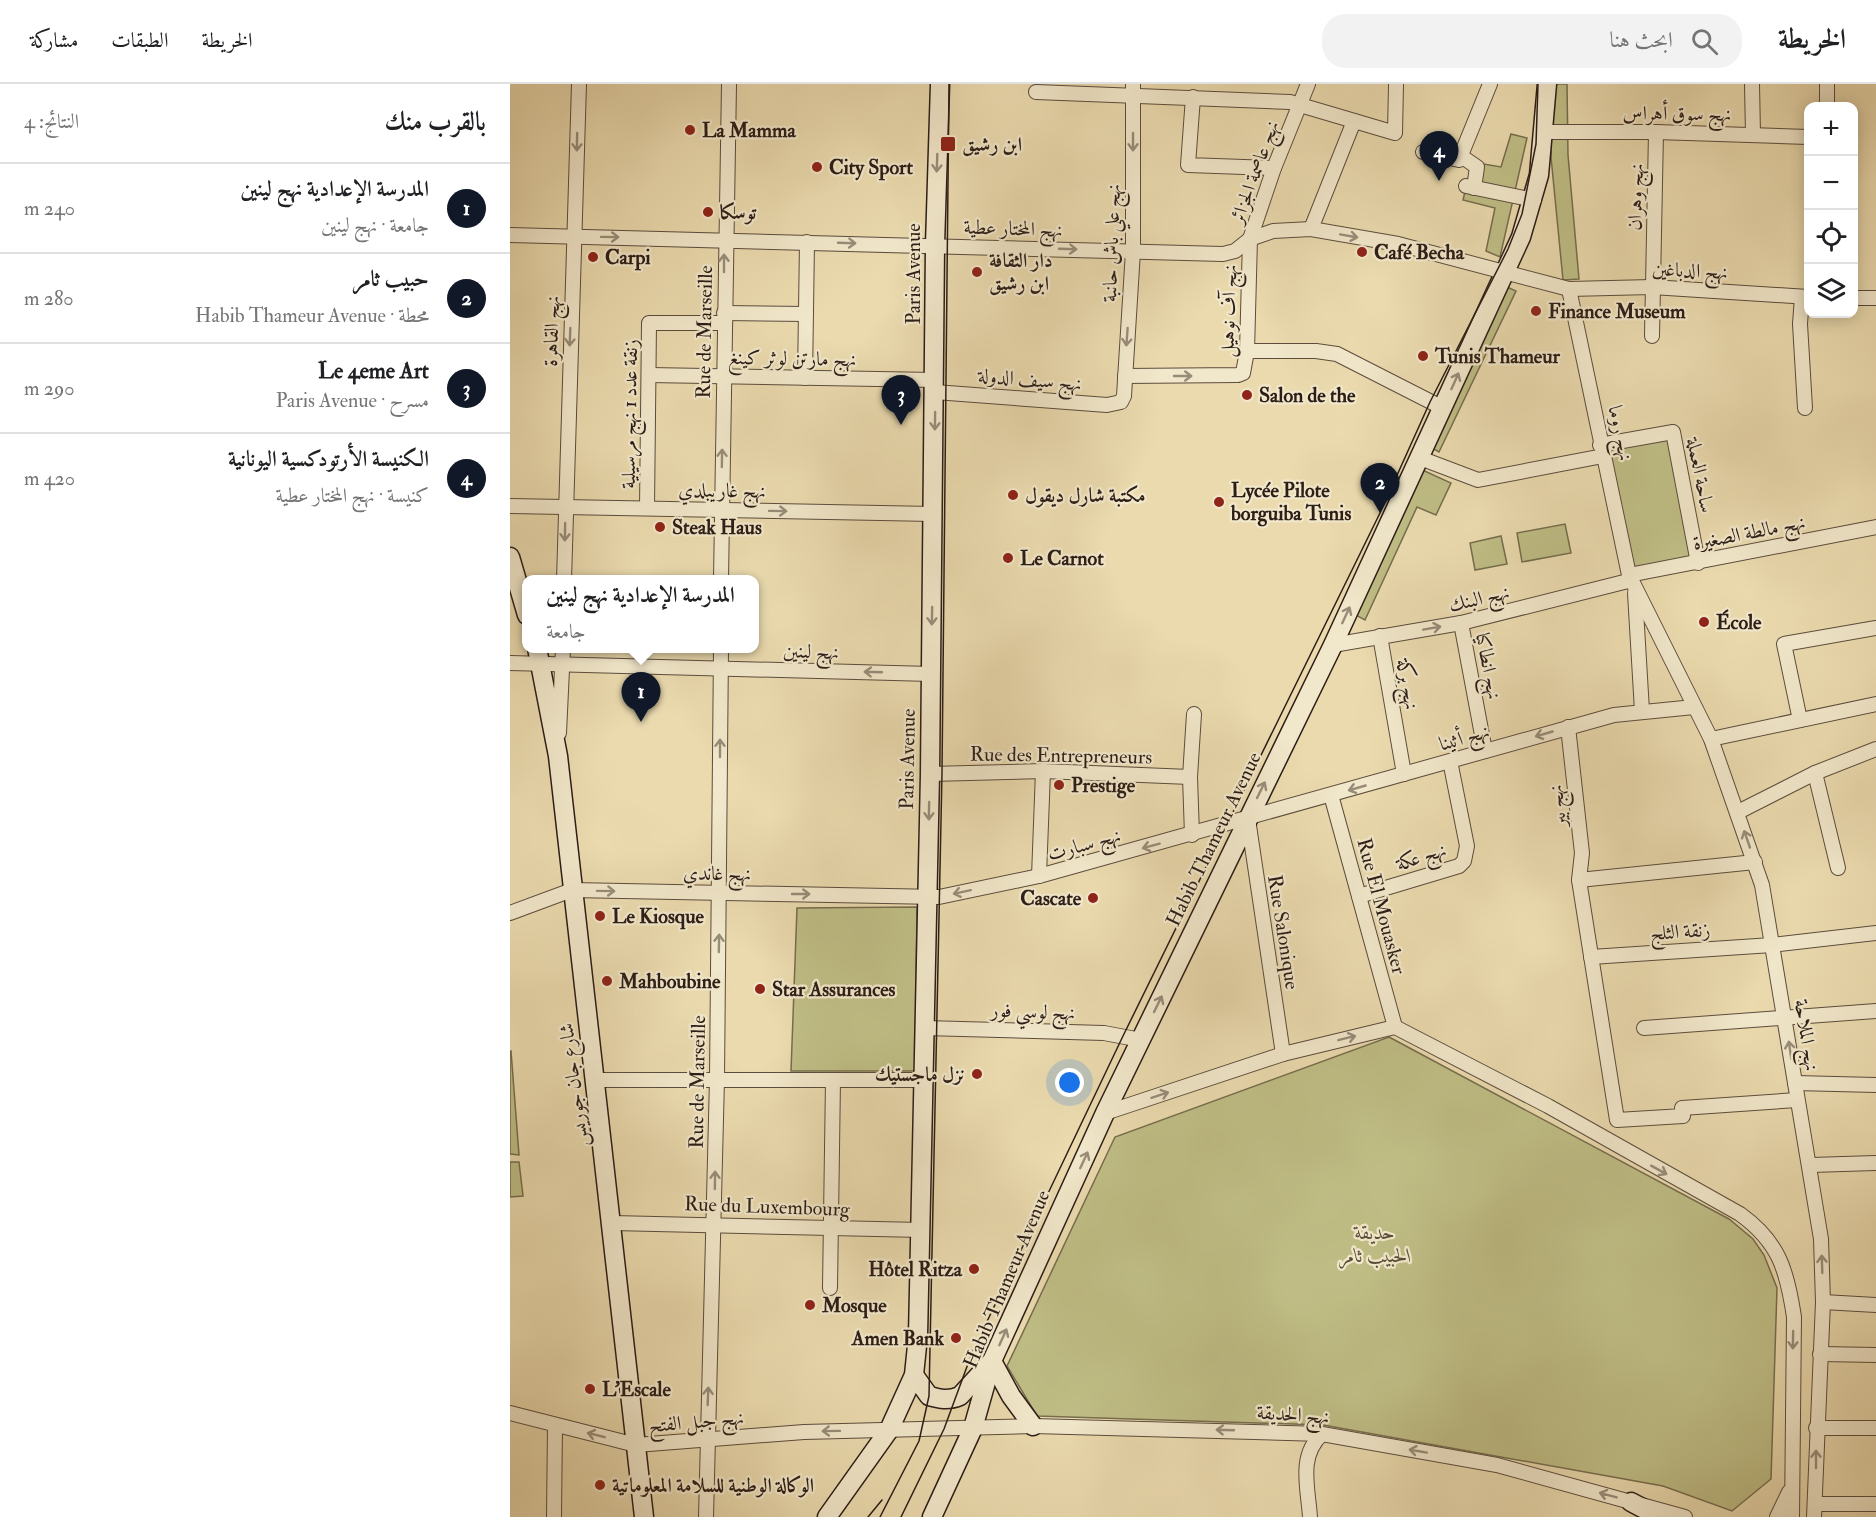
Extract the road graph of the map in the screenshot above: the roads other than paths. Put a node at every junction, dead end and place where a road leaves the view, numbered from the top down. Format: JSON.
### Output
{"nodes":[{"id":1,"x":579,"y":84,"type":"edge"},
{"id":2,"x":729,"y":84,"type":"edge"},
{"id":3,"x":940,"y":84,"type":"edge"},
{"id":4,"x":1308,"y":84,"type":"edge"},
{"id":5,"x":1396,"y":84,"type":"edge"},
{"id":6,"x":1490,"y":84,"type":"edge"},
{"id":7,"x":1547,"y":84,"type":"edge"},
{"id":8,"x":1752,"y":84,"type":"edge"},
{"id":9,"x":1827,"y":84,"type":"edge"},
{"id":10,"x":1133,"y":89,"type":"edge"},
{"id":11,"x":1036,"y":92,"type":"dead end"},
{"id":12,"x":1192,"y":98,"type":"junction"},
{"id":13,"x":1827,"y":102,"type":"edge"},
{"id":14,"x":1298,"y":106,"type":"junction"},
{"id":15,"x":1354,"y":122,"type":"junction"},
{"id":16,"x":1545,"y":132,"type":"junction"},
{"id":17,"x":1656,"y":132,"type":"junction"},
{"id":18,"x":1753,"y":134,"type":"junction"},
{"id":19,"x":1804,"y":137,"type":"edge"},
{"id":20,"x":1423,"y":152,"type":"dead end"},
{"id":21,"x":1461,"y":156,"type":"junction"},
{"id":22,"x":1274,"y":168,"type":"junction"},
{"id":23,"x":1534,"y":200,"type":"junction"},
{"id":24,"x":1311,"y":229,"type":"junction"},
{"id":25,"x":510,"y":235,"type":"edge"},
{"id":26,"x":575,"y":236,"type":"junction"},
{"id":27,"x":725,"y":239,"type":"junction"},
{"id":28,"x":1251,"y":239,"type":"junction"},
{"id":29,"x":807,"y":242,"type":"junction"},
{"id":30,"x":935,"y":245,"type":"junction"},
{"id":31,"x":1133,"y":251,"type":"junction"},
{"id":32,"x":1504,"y":273,"type":"junction"},
{"id":33,"x":1652,"y":287,"type":"junction"},
{"id":34,"x":1569,"y":289,"type":"junction"},
{"id":35,"x":1804,"y":297,"type":"edge"},
{"id":36,"x":1858,"y":297,"type":"edge"},
{"id":37,"x":1876,"y":298,"type":"edge"},
{"id":38,"x":1804,"y":302,"type":"edge"},
{"id":39,"x":806,"y":314,"type":"junction"},
{"id":40,"x":724,"y":318,"type":"junction"},
{"id":41,"x":1652,"y":336,"type":"dead end"},
{"id":42,"x":1247,"y":351,"type":"junction"},
{"id":43,"x":648,"y":375,"type":"junction"},
{"id":44,"x":723,"y":376,"type":"junction"},
{"id":45,"x":1125,"y":376,"type":"junction"},
{"id":46,"x":805,"y":378,"type":"junction"},
{"id":47,"x":935,"y":386,"type":"junction"},
{"id":48,"x":1121,"y":402,"type":"joint"},
{"id":49,"x":1443,"y":408,"type":"junction"},
{"id":50,"x":1805,"y":408,"type":"dead end"},
{"id":51,"x":1602,"y":451,"type":"junction"},
{"id":52,"x":1419,"y":458,"type":"junction"},
{"id":53,"x":510,"y":506,"type":"edge"},
{"id":54,"x":565,"y":506,"type":"junction"},
{"id":55,"x":647,"y":508,"type":"junction"},
{"id":56,"x":721,"y":509,"type":"junction"},
{"id":57,"x":933,"y":514,"type":"junction"},
{"id":58,"x":1876,"y":527,"type":"edge"},
{"id":59,"x":510,"y":557,"type":"edge"},
{"id":60,"x":1698,"y":563,"type":"junction"},
{"id":61,"x":564,"y":575,"type":"edge"},
{"id":62,"x":721,"y":575,"type":"edge"},
{"id":63,"x":1632,"y":580,"type":"junction"},
{"id":64,"x":522,"y":598,"type":"edge"},
{"id":65,"x":1461,"y":623,"type":"junction"},
{"id":66,"x":1876,"y":628,"type":"edge"},
{"id":67,"x":1380,"y":636,"type":"junction"},
{"id":68,"x":1333,"y":645,"type":"junction"},
{"id":69,"x":563,"y":653,"type":"edge"},
{"id":70,"x":721,"y":653,"type":"edge"},
{"id":71,"x":539,"y":656,"type":"edge"},
{"id":72,"x":510,"y":663,"type":"edge"},
{"id":73,"x":562,"y":664,"type":"junction"},
{"id":74,"x":721,"y":668,"type":"junction"},
{"id":75,"x":931,"y":674,"type":"junction"},
{"id":76,"x":1876,"y":704,"type":"edge"},
{"id":77,"x":1694,"y":707,"type":"junction"},
{"id":78,"x":1642,"y":711,"type":"junction"},
{"id":79,"x":1194,"y":714,"type":"dead end"},
{"id":80,"x":1800,"y":720,"type":"junction"},
{"id":81,"x":1568,"y":727,"type":"junction"},
{"id":82,"x":1711,"y":739,"type":"junction"},
{"id":83,"x":1876,"y":749,"type":"edge"},
{"id":84,"x":1485,"y":751,"type":"junction"},
{"id":85,"x":558,"y":756,"type":"junction"},
{"id":86,"x":1450,"y":761,"type":"junction"},
{"id":87,"x":1043,"y":771,"type":"junction"},
{"id":88,"x":1815,"y":772,"type":"junction"},
{"id":89,"x":930,"y":774,"type":"junction"},
{"id":90,"x":1404,"y":774,"type":"junction"},
{"id":91,"x":1190,"y":777,"type":"junction"},
{"id":92,"x":1331,"y":795,"type":"junction"},
{"id":93,"x":1738,"y":812,"type":"junction"},
{"id":94,"x":1248,"y":817,"type":"junction"},
{"id":95,"x":1192,"y":835,"type":"junction"},
{"id":96,"x":1755,"y":862,"type":"junction"},
{"id":97,"x":1838,"y":868,"type":"dead end"},
{"id":98,"x":1039,"y":876,"type":"junction"},
{"id":99,"x":1579,"y":880,"type":"junction"},
{"id":100,"x":572,"y":890,"type":"junction"},
{"id":101,"x":719,"y":893,"type":"junction"},
{"id":102,"x":1359,"y":896,"type":"junction"},
{"id":103,"x":927,"y":897,"type":"junction"},
{"id":104,"x":510,"y":913,"type":"edge"},
{"id":105,"x":1876,"y":933,"type":"edge"},
{"id":106,"x":1772,"y":945,"type":"junction"},
{"id":107,"x":1591,"y":957,"type":"junction"},
{"id":108,"x":1876,"y":1011,"type":"edge"},
{"id":109,"x":1785,"y":1018,"type":"junction"},
{"id":110,"x":1395,"y":1027,"type":"junction"},
{"id":111,"x":924,"y":1028,"type":"junction"},
{"id":112,"x":1644,"y":1028,"type":"dead end"},
{"id":113,"x":1141,"y":1040,"type":"junction"},
{"id":114,"x":1283,"y":1054,"type":"junction"},
{"id":115,"x":717,"y":1079,"type":"junction"},
{"id":116,"x":596,"y":1080,"type":"junction"},
{"id":117,"x":833,"y":1080,"type":"junction"},
{"id":118,"x":923,"y":1080,"type":"junction"},
{"id":119,"x":1795,"y":1083,"type":"junction"},
{"id":120,"x":1876,"y":1085,"type":"edge"},
{"id":121,"x":1797,"y":1100,"type":"junction"},
{"id":122,"x":1105,"y":1113,"type":"junction"},
{"id":123,"x":1876,"y":1163,"type":"edge"},
{"id":124,"x":1811,"y":1165,"type":"junction"},
{"id":125,"x":612,"y":1223,"type":"junction"},
{"id":126,"x":714,"y":1224,"type":"junction"},
{"id":127,"x":831,"y":1227,"type":"junction"},
{"id":128,"x":922,"y":1230,"type":"junction"},
{"id":129,"x":830,"y":1288,"type":"dead end"},
{"id":130,"x":1823,"y":1302,"type":"junction"},
{"id":131,"x":1876,"y":1305,"type":"edge"},
{"id":132,"x":1820,"y":1354,"type":"junction"},
{"id":133,"x":1876,"y":1355,"type":"edge"},
{"id":134,"x":992,"y":1361,"type":"junction"},
{"id":135,"x":914,"y":1375,"type":"junction"},
{"id":136,"x":510,"y":1413,"type":"edge"},
{"id":137,"x":555,"y":1425,"type":"junction"},
{"id":138,"x":1033,"y":1426,"type":"junction"},
{"id":139,"x":973,"y":1428,"type":"junction"},
{"id":140,"x":1816,"y":1428,"type":"junction"},
{"id":141,"x":1876,"y":1428,"type":"edge"},
{"id":142,"x":889,"y":1430,"type":"junction"},
{"id":143,"x":1322,"y":1434,"type":"junction"},
{"id":144,"x":706,"y":1439,"type":"junction"},
{"id":145,"x":636,"y":1445,"type":"junction"},
{"id":146,"x":1791,"y":1487,"type":"junction"},
{"id":147,"x":1631,"y":1502,"type":"junction"},
{"id":148,"x":1876,"y":1504,"type":"edge"},
{"id":149,"x":1815,"y":1510,"type":"edge"},
{"id":150,"x":554,"y":1517,"type":"edge"},
{"id":151,"x":644,"y":1517,"type":"edge"},
{"id":152,"x":706,"y":1517,"type":"edge"},
{"id":153,"x":827,"y":1517,"type":"edge"},
{"id":154,"x":932,"y":1517,"type":"edge"},
{"id":155,"x":1310,"y":1517,"type":"edge"},
{"id":156,"x":1652,"y":1517,"type":"edge"},
{"id":157,"x":1684,"y":1517,"type":"edge"},
{"id":158,"x":1777,"y":1517,"type":"edge"},
{"id":159,"x":1792,"y":1517,"type":"edge"}],
"edges":[{"from":1,"to":26,"type":"street","name":"نهج القاهرة","one_way":true},
{"from":2,"to":27,"type":"street","name":"Rue de Marseille"},
{"from":3,"to":30,"type":"main road","name":"Paris Avenue","one_way":true},
{"from":4,"to":14,"type":"street","name":"نهج عاصمة الجزائر"},
{"from":5,"to":15,"type":"street"},
{"from":6,"to":21,"type":"street"},
{"from":7,"to":16,"type":"main road"},
{"from":8,"to":18,"type":"street"},
{"from":9,"to":13,"type":"street"},
{"from":10,"to":11,"type":"street"},
{"from":10,"to":12,"type":"street"},
{"from":10,"to":31,"type":"street","name":"نهج علي باش حانبة","one_way":true},
{"from":12,"to":14,"type":"street"},
{"from":12,"to":22,"type":"street"},
{"from":14,"to":15,"type":"street"},
{"from":14,"to":22,"type":"street","name":"نهج عاصمة الجزائر"},
{"from":15,"to":24,"type":"street"},
{"from":16,"to":17,"type":"street","name":"نهج سوق أهراس"},
{"from":16,"to":23,"type":"main road"},
{"from":17,"to":18,"type":"street","name":"نهج سوق أهراس"},
{"from":17,"to":33,"type":"street","name":"نهج وهران"},
{"from":18,"to":19,"type":"street","name":"نهج سوق أهراس"},
{"from":20,"to":21,"type":"street"},
{"from":21,"to":23,"type":"street"},
{"from":22,"to":28,"type":"street","name":"نهج عاصمة الجزائر"},
{"from":23,"to":32,"type":"main road"},
{"from":24,"to":28,"type":"street","name":"نهج المختار عطية"},
{"from":24,"to":32,"type":"street","name":"نهج المختار عطية","one_way":true},
{"from":25,"to":26,"type":"street","name":"نهج المختار عطية"},
{"from":26,"to":27,"type":"street","name":"نهج المختار عطية","one_way":true},
{"from":26,"to":54,"type":"street","name":"نهج القاهرة","one_way":true},
{"from":27,"to":29,"type":"street","name":"نهج المختار عطية"},
{"from":40,"to":27,"type":"street","name":"Rue de Marseille","one_way":true},
{"from":28,"to":31,"type":"street","name":"نهج المختار عطية"},
{"from":28,"to":42,"type":"street","name":"نهج آف نوهيل"},
{"from":29,"to":30,"type":"street","name":"نهج المختار عطية","one_way":true},
{"from":29,"to":39,"type":"street"},
{"from":30,"to":31,"type":"street","name":"نهج المختار عطية","one_way":true},
{"from":30,"to":47,"type":"main road","name":"Paris Avenue"},
{"from":31,"to":45,"type":"street","name":"نهج علي باش حانبة","one_way":true},
{"from":32,"to":34,"type":"street","name":"نهج الدباغين"},
{"from":49,"to":32,"type":"main road","name":"Habib Thameur Avenue","one_way":true},
{"from":33,"to":34,"type":"street","name":"نهج الدباغين"},
{"from":33,"to":35,"type":"street","name":"نهج الدباغين"},
{"from":33,"to":41,"type":"street","name":"نهج وهران"},
{"from":34,"to":51,"type":"street","name":"نهج روما"},
{"from":36,"to":37,"type":"street"},
{"from":38,"to":50,"type":"street"},
{"from":39,"to":40,"type":"street"},
{"from":39,"to":46,"type":"street"},
{"from":40,"to":43,"type":"street","name":"زنقة عدد 1 نهج مرسيلية"},
{"from":40,"to":44,"type":"street","name":"Rue de Marseille"},
{"from":45,"to":42,"type":"street","name":"نهج آف نوهيل","one_way":true},
{"from":42,"to":49,"type":"street"},
{"from":43,"to":44,"type":"street","name":"نهج مارتن لوثر كينغ"},
{"from":43,"to":55,"type":"street","name":"زنقة عدد 1 نهج مرسيلية"},
{"from":44,"to":46,"type":"street","name":"نهج مارتن لوثر كينغ"},
{"from":56,"to":44,"type":"street","name":"Rue de Marseille","one_way":true},
{"from":45,"to":48,"type":"street","name":"نهج علي باش حانبة"},
{"from":46,"to":47,"type":"street","name":"نهج مارتن لوثر كينغ"},
{"from":47,"to":48,"type":"street","name":"نهج سيف الدولة"},
{"from":47,"to":57,"type":"main road","name":"Paris Avenue","one_way":true},
{"from":49,"to":52,"type":"main road","name":"Habib Thameur Avenue"},
{"from":51,"to":52,"type":"street"},
{"from":51,"to":60,"type":"street","name":"ساحة العملة"},
{"from":51,"to":63,"type":"street","name":"نهج روما"},
{"from":68,"to":52,"type":"main road","name":"Habib Thameur Avenue","one_way":true},
{"from":53,"to":54,"type":"street","name":"نهج غاريبلدي"},
{"from":54,"to":55,"type":"street","name":"نهج غاريبلدي"},
{"from":54,"to":61,"type":"street","name":"نهج القاهرة","one_way":true},
{"from":55,"to":56,"type":"street","name":"نهج غاريبلدي"},
{"from":56,"to":57,"type":"street","name":"نهج غاريبلدي","one_way":true},
{"from":56,"to":62,"type":"street","name":"Rue de Marseille"},
{"from":57,"to":75,"type":"main road","name":"Paris Avenue","one_way":true},
{"from":58,"to":60,"type":"street","name":"نهج مالطة الصغيرة"},
{"from":59,"to":64,"type":"main road"},
{"from":60,"to":63,"type":"street","name":"نهج مالطة الصغيرة"},
{"from":63,"to":65,"type":"street","name":"نهج البنك"},
{"from":63,"to":77,"type":"street","name":"نهج الملاحة"},
{"from":63,"to":78,"type":"street"},
{"from":67,"to":65,"type":"street","name":"نهج البنك","one_way":true},
{"from":65,"to":84,"type":"street","name":"نهج انطاكيا"},
{"from":66,"to":80,"type":"street"},
{"from":67,"to":68,"type":"street","name":"نهج البنك"},
{"from":67,"to":90,"type":"street","name":"نهج بركة"},
{"from":94,"to":68,"type":"main road","name":"Habib Thameur Avenue","one_way":true},
{"from":69,"to":73,"type":"street"},
{"from":70,"to":74,"type":"street","name":"Rue de Marseille"},
{"from":71,"to":72,"type":"street","name":"نهج لينين"},
{"from":71,"to":73,"type":"street","name":"نهج لينين"},
{"from":71,"to":85,"type":"main road","name":"شارع جان جوريس"},
{"from":73,"to":74,"type":"street","name":"نهج لينين"},
{"from":73,"to":85,"type":"street"},
{"from":75,"to":74,"type":"street","name":"نهج لينين","one_way":true},
{"from":101,"to":74,"type":"street","name":"Rue de Marseille","one_way":true},
{"from":75,"to":89,"type":"main road","name":"Paris Avenue"},
{"from":76,"to":80,"type":"street"},
{"from":77,"to":78,"type":"street","name":"نهج أثينا"},
{"from":77,"to":82,"type":"street","name":"نهج الملاحة"},
{"from":78,"to":81,"type":"street","name":"نهج أثينا"},
{"from":79,"to":91,"type":"street"},
{"from":80,"to":82,"type":"street"},
{"from":81,"to":84,"type":"street","name":"نهج أثينا","one_way":true},
{"from":81,"to":99,"type":"street","name":"نهج بير"},
{"from":82,"to":93,"type":"street","name":"نهج الملاحة"},
{"from":83,"to":88,"type":"street"},
{"from":84,"to":86,"type":"street","name":"نهج أثينا"},
{"from":85,"to":100,"type":"main road","name":"شارع جان جوريس"},
{"from":86,"to":90,"type":"street","name":"نهج أثينا"},
{"from":86,"to":102,"type":"street","name":"نهج عكة"},
{"from":87,"to":89,"type":"street","name":"Rue des Entrepreneurs"},
{"from":87,"to":91,"type":"street","name":"Rue des Entrepreneurs"},
{"from":87,"to":98,"type":"street"},
{"from":88,"to":93,"type":"street"},
{"from":88,"to":97,"type":"street"},
{"from":89,"to":103,"type":"main road","name":"Paris Avenue","one_way":true},
{"from":90,"to":92,"type":"street","name":"نهج أثينا","one_way":true},
{"from":91,"to":95,"type":"street"},
{"from":92,"to":94,"type":"street","name":"نهج أثينا"},
{"from":92,"to":102,"type":"street","name":"Rue El Mouasker"},
{"from":96,"to":93,"type":"street","name":"نهج الملاحة","one_way":true},
{"from":94,"to":95,"type":"street","name":"نهج سبارت"},
{"from":113,"to":94,"type":"main road","name":"Habib Thameur Avenue","one_way":true},
{"from":94,"to":114,"type":"street","name":"Rue Salonique"},
{"from":95,"to":98,"type":"street","name":"نهج سبارت","one_way":true},
{"from":96,"to":99,"type":"street"},
{"from":96,"to":106,"type":"street","name":"نهج الملاحة"},
{"from":98,"to":103,"type":"street","name":"نهج سبارت","one_way":true},
{"from":99,"to":107,"type":"street","name":"نهج بير"},
{"from":100,"to":101,"type":"street","name":"نهج غاندي","one_way":true},
{"from":100,"to":104,"type":"street","name":"نهج غاندي"},
{"from":100,"to":116,"type":"main road","name":"شارع جان جوريس"},
{"from":101,"to":103,"type":"street","name":"نهج غاندي","one_way":true},
{"from":115,"to":101,"type":"street","name":"Rue de Marseille","one_way":true},
{"from":102,"to":110,"type":"street","name":"Rue El Mouasker"},
{"from":103,"to":111,"type":"main road","name":"Paris Avenue"},
{"from":105,"to":106,"type":"street","name":"زنقة الثلج"},
{"from":106,"to":107,"type":"street","name":"زنقة الثلج"},
{"from":106,"to":109,"type":"street","name":"نهج الملاحة"},
{"from":107,"to":121,"type":"street","name":"نهج بير"},
{"from":108,"to":109,"type":"street"},
{"from":109,"to":112,"type":"street"},
{"from":119,"to":109,"type":"street","name":"نهج الملاحة","one_way":true},
{"from":114,"to":110,"type":"street","one_way":true},
{"from":110,"to":146,"type":"street","one_way":true},
{"from":111,"to":113,"type":"street","name":"نهج لوسي فور"},
{"from":111,"to":118,"type":"main road","name":"Paris Avenue"},
{"from":113,"to":122,"type":"main road","name":"Habib Thameur Avenue"},
{"from":122,"to":114,"type":"street","one_way":true},
{"from":115,"to":116,"type":"street"},
{"from":115,"to":117,"type":"street"},
{"from":126,"to":115,"type":"street","name":"Rue de Marseille","one_way":true},
{"from":116,"to":125,"type":"main road","name":"شارع جان جوريس"},
{"from":117,"to":118,"type":"street"},
{"from":117,"to":127,"type":"street"},
{"from":118,"to":128,"type":"main road","name":"Paris Avenue"},
{"from":119,"to":120,"type":"street"},
{"from":119,"to":121,"type":"street","name":"نهج الملاحة"},
{"from":121,"to":124,"type":"street","name":"نهج الملاحة"},
{"from":134,"to":122,"type":"main road","name":"Habib Thameur Avenue","one_way":true},
{"from":123,"to":124,"type":"street"},
{"from":130,"to":124,"type":"street","name":"نهج الملاحة","one_way":true},
{"from":125,"to":126,"type":"street","name":"Rue du Luxembourg"},
{"from":125,"to":145,"type":"main road","name":"شارع جان جوريس"},
{"from":126,"to":127,"type":"street","name":"Rue du Luxembourg"},
{"from":144,"to":126,"type":"street","name":"Rue de Marseille","one_way":true},
{"from":127,"to":128,"type":"street","name":"Rue du Luxembourg"},
{"from":127,"to":129,"type":"street"},
{"from":128,"to":135,"type":"main road","name":"Paris Avenue"},
{"from":130,"to":131,"type":"street"},
{"from":130,"to":132,"type":"street","name":"نهج الملاحة"},
{"from":132,"to":133,"type":"street"},
{"from":132,"to":140,"type":"street","name":"نهج الملاحة"},
{"from":134,"to":135,"type":"main road"},
{"from":134,"to":138,"type":"main road"},
{"from":134,"to":139,"type":"main road","name":"Habib Thameur Avenue"},
{"from":135,"to":142,"type":"main road","name":"Paris Avenue"},
{"from":136,"to":137,"type":"street","name":"نهج جبل الفتح"},
{"from":145,"to":137,"type":"street","name":"نهج جبل الفتح","one_way":true},
{"from":137,"to":150,"type":"street"},
{"from":138,"to":139,"type":"street","name":"نهج الحديقة"},
{"from":143,"to":138,"type":"street","name":"نهج الحديقة","one_way":true},
{"from":139,"to":142,"type":"street","name":"نهج الحديقة"},
{"from":139,"to":154,"type":"main road","name":"Habib Thameur Avenue"},
{"from":140,"to":141,"type":"street"},
{"from":149,"to":140,"type":"street","name":"نهج الملاحة","one_way":true},
{"from":142,"to":144,"type":"street","name":"نهج جبل الفتح","one_way":true},
{"from":142,"to":153,"type":"main road","name":"Paris Avenue"},
{"from":147,"to":143,"type":"street","name":"نهج الحديقة","one_way":true},
{"from":143,"to":155,"type":"street"},
{"from":144,"to":145,"type":"street","name":"نهج جبل الفتح"},
{"from":144,"to":152,"type":"street","name":"Rue de Marseille"},
{"from":145,"to":151,"type":"main road","name":"شارع جان جوريس"},
{"from":146,"to":158,"type":"street"},
{"from":146,"to":159,"type":"street"},
{"from":147,"to":156,"type":"main road"},
{"from":147,"to":157,"type":"street","name":"نهج الحديقة"},
{"from":148,"to":149,"type":"street"}]}
